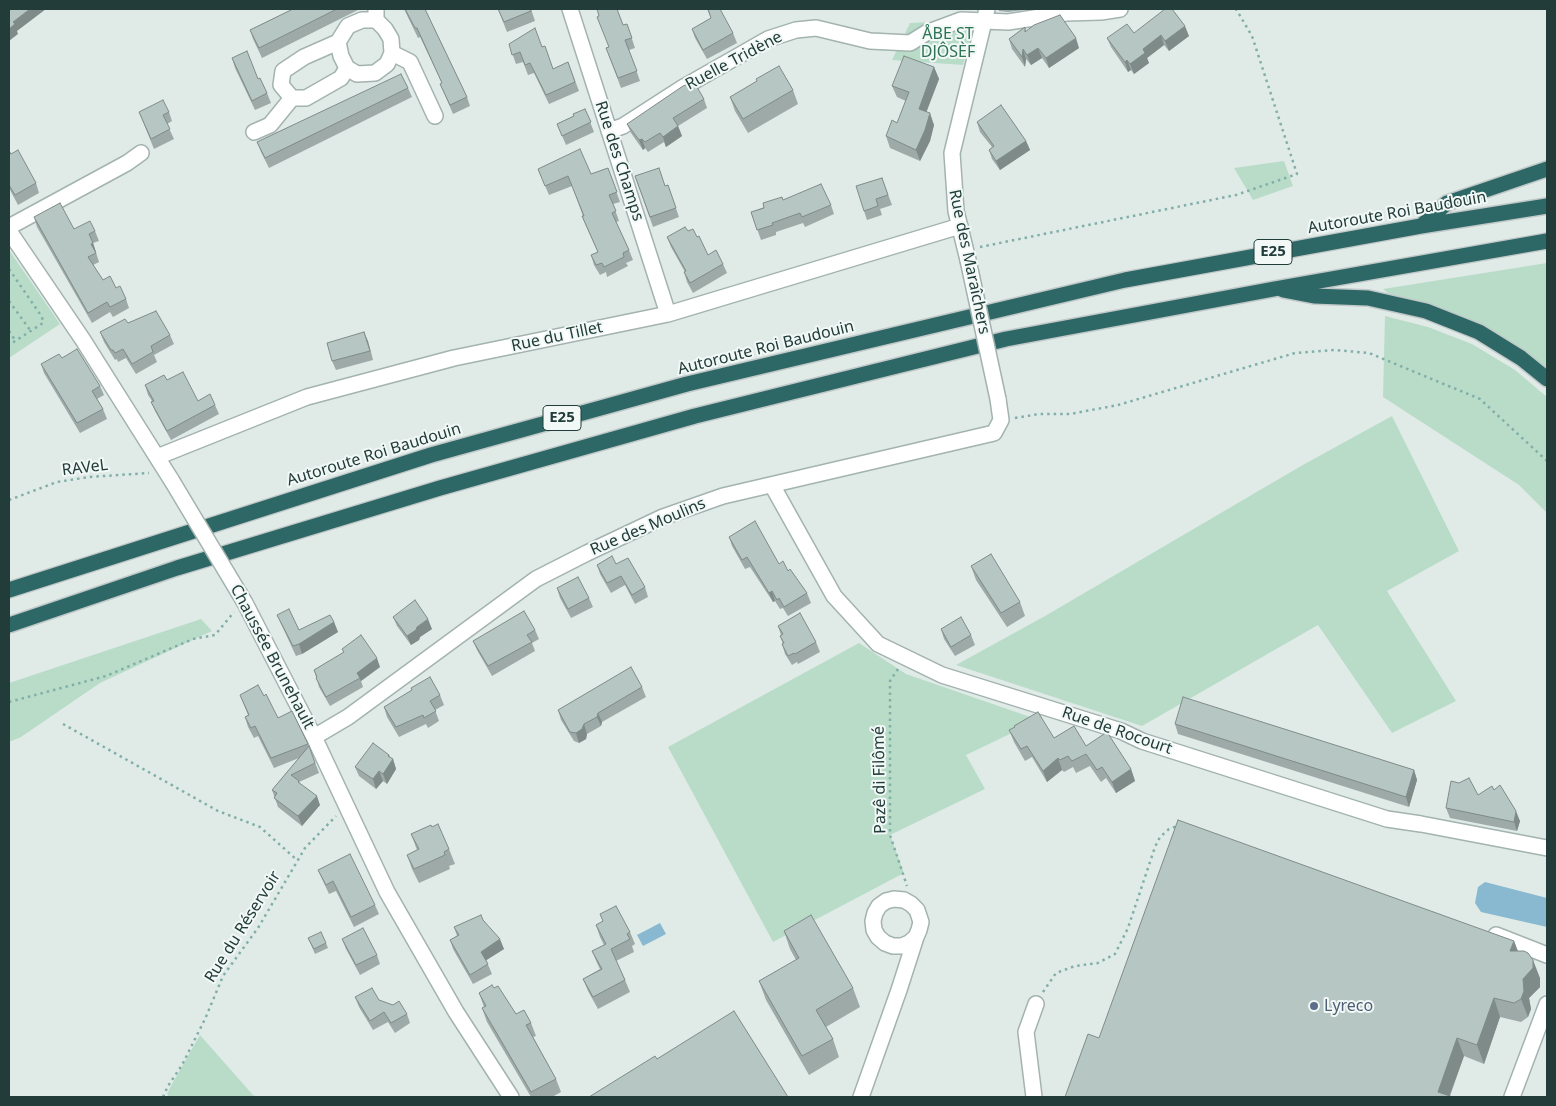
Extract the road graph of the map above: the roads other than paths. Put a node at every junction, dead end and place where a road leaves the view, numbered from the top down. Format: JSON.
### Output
{"nodes":[{"id":1,"x":570,"y":9,"type":"edge"},
{"id":2,"x":1120,"y":9,"type":"edge"},
{"id":3,"x":376,"y":15,"type":"edge"},
{"id":4,"x":985,"y":15,"type":"edge"},
{"id":5,"x":338,"y":42,"type":"junction"},
{"id":6,"x":392,"y":53,"type":"junction"},
{"id":7,"x":347,"y":68,"type":"junction"},
{"id":8,"x":292,"y":98,"type":"junction"},
{"id":9,"x":435,"y":116,"type":"dead end"},
{"id":10,"x":609,"y":131,"type":"junction"},
{"id":11,"x":254,"y":132,"type":"dead end"},
{"id":12,"x":141,"y":153,"type":"dead end"},
{"id":13,"x":1547,"y":169,"type":"edge"},
{"id":14,"x":1547,"y":206,"type":"edge"},
{"id":15,"x":960,"y":226,"type":"junction"},
{"id":16,"x":1421,"y":226,"type":"junction"},
{"id":17,"x":9,"y":227,"type":"edge"},
{"id":18,"x":9,"y":232,"type":"edge"},
{"id":19,"x":1547,"y":241,"type":"edge"},
{"id":20,"x":1274,"y":289,"type":"junction"},
{"id":21,"x":668,"y":314,"type":"junction"},
{"id":22,"x":1547,"y":378,"type":"edge"},
{"id":23,"x":1001,"y":420,"type":"joint"},
{"id":24,"x":157,"y":457,"type":"junction"},
{"id":25,"x":772,"y":485,"type":"junction"},
{"id":26,"x":9,"y":590,"type":"edge"},
{"id":27,"x":9,"y":625,"type":"edge"},
{"id":28,"x":314,"y":737,"type":"junction"},
{"id":29,"x":1547,"y":848,"type":"edge"},
{"id":30,"x":1480,"y":929,"type":"edge"},
{"id":31,"x":916,"y":938,"type":"junction"},
{"id":32,"x":1547,"y":955,"type":"edge"},
{"id":33,"x":1036,"y":1004,"type":"road end"},
{"id":34,"x":1547,"y":1004,"type":"edge"},
{"id":35,"x":511,"y":1097,"type":"edge"},
{"id":36,"x":861,"y":1097,"type":"edge"},
{"id":37,"x":1034,"y":1097,"type":"edge"},
{"id":38,"x":1512,"y":1097,"type":"edge"}],
"edges":[{"from":1,"to":10,"type":"street","name":"Rue des Champs"},
{"from":2,"to":4,"type":"street","name":"Ruelle Tridène"},
{"from":3,"to":5,"type":"street"},
{"from":3,"to":6,"type":"street"},
{"from":4,"to":10,"type":"street","name":"Ruelle Tridène"},
{"from":4,"to":15,"type":"street","name":"Rue des Maraîchers"},
{"from":5,"to":7,"type":"street"},
{"from":5,"to":8,"type":"street"},
{"from":6,"to":7,"type":"street"},
{"from":6,"to":9,"type":"street"},
{"from":7,"to":8,"type":"street"},
{"from":8,"to":11,"type":"street"},
{"from":10,"to":21,"type":"street","name":"Rue des Champs"},
{"from":12,"to":17,"type":"street"},
{"from":13,"to":16,"type":"highway"},
{"from":14,"to":16,"type":"highway","name":"Autoroute Roi Baudouin","number":"E25"},
{"from":15,"to":21,"type":"street","name":"Rue du Tillet"},
{"from":15,"to":23,"type":"street","name":"Rue des Maraîchers","bridge":true},
{"from":16,"to":26,"type":"highway","name":"Autoroute Roi Baudouin","number":"E25"},
{"from":18,"to":24,"type":"street","name":"Chaussée Brunehault"},
{"from":19,"to":20,"type":"highway","number":"E25"},
{"from":20,"to":22,"type":"highway"},
{"from":20,"to":27,"type":"highway","number":"E25"},
{"from":21,"to":24,"type":"street","name":"Rue du Tillet"},
{"from":23,"to":25,"type":"street","name":"Rue des Moulins"},
{"from":24,"to":28,"type":"street","name":"Chaussée Brunehault","bridge":true},
{"from":25,"to":28,"type":"street","name":"Rue des Moulins"},
{"from":25,"to":29,"type":"street","name":"Rue de Rocourt"},
{"from":28,"to":35,"type":"street","name":"Chaussée Brunehault"},
{"from":30,"to":32,"type":"street"},
{"from":31,"to":31,"type":"street"},
{"from":31,"to":36,"type":"street"},
{"from":33,"to":37,"type":"street"},
{"from":34,"to":38,"type":"street"}]}
